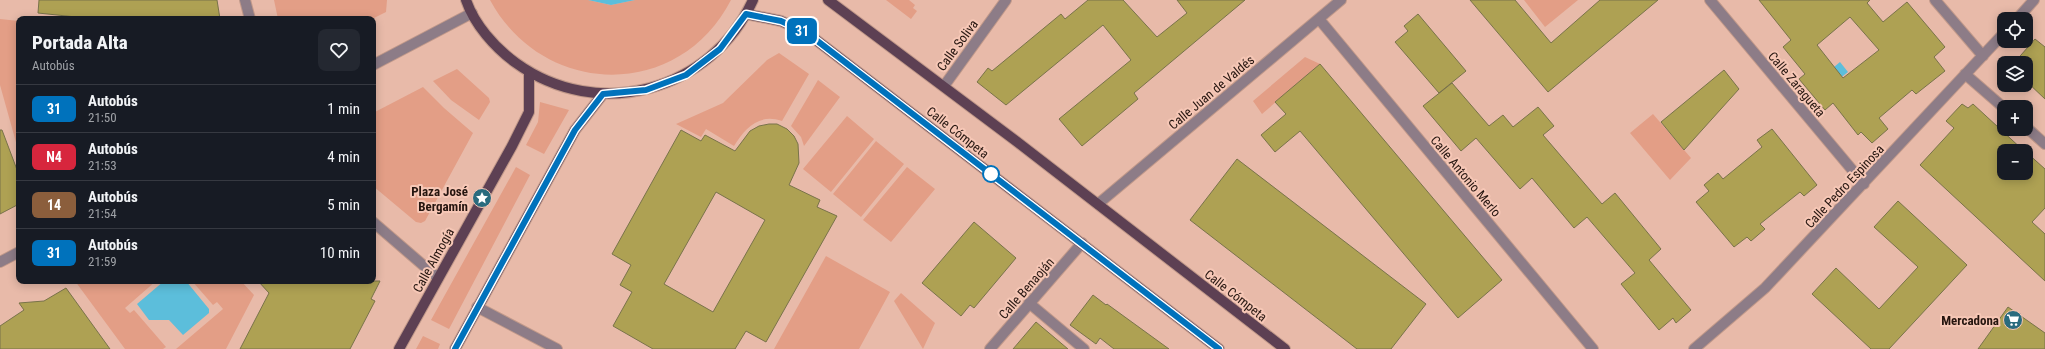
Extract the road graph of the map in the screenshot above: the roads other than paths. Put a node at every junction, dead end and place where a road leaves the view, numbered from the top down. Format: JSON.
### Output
{"nodes":[{"id":1,"x":244,"y":0,"type":"edge"},
{"id":2,"x":466,"y":0,"type":"edge"},
{"id":3,"x":753,"y":0,"type":"edge"},
{"id":4,"x":828,"y":0,"type":"edge"},
{"id":5,"x":1006,"y":0,"type":"edge"},
{"id":6,"x":1341,"y":0,"type":"edge"},
{"id":7,"x":1710,"y":0,"type":"edge"},
{"id":8,"x":1935,"y":0,"type":"edge"},
{"id":9,"x":2034,"y":0,"type":"edge"},
{"id":10,"x":2023,"y":12,"type":"edge"},
{"id":11,"x":472,"y":13,"type":"junction"},
{"id":12,"x":746,"y":14,"type":"junction"},
{"id":13,"x":249,"y":16,"type":"edge"},
{"id":14,"x":1319,"y":19,"type":"junction"},
{"id":15,"x":1997,"y":41,"type":"edge"},
{"id":16,"x":1983,"y":56,"type":"junction"},
{"id":17,"x":376,"y":63,"type":"edge"},
{"id":18,"x":529,"y":73,"type":"junction"},
{"id":19,"x":1965,"y":74,"type":"junction"},
{"id":20,"x":944,"y":86,"type":"junction"},
{"id":21,"x":603,"y":94,"type":"junction"},
{"id":22,"x":1997,"y":102,"type":"edge"},
{"id":23,"x":2033,"y":133,"type":"edge"},
{"id":24,"x":2045,"y":144,"type":"edge"},
{"id":25,"x":1864,"y":184,"type":"junction"},
{"id":26,"x":1098,"y":204,"type":"junction"},
{"id":27,"x":376,"y":225,"type":"edge"},
{"id":28,"x":1082,"y":244,"type":"junction"},
{"id":29,"x":16,"y":254,"type":"edge"},
{"id":30,"x":0,"y":262,"type":"edge"},
{"id":31,"x":438,"y":278,"type":"junction"},
{"id":32,"x":1029,"y":303,"type":"junction"},
{"id":33,"x":477,"y":307,"type":"junction"},
{"id":34,"x":1078,"y":347,"type":"edge"},
{"id":35,"x":399,"y":349,"type":"edge"},
{"id":36,"x":455,"y":349,"type":"edge"},
{"id":37,"x":557,"y":349,"type":"edge"},
{"id":38,"x":990,"y":349,"type":"edge"},
{"id":39,"x":1220,"y":349,"type":"edge"},
{"id":40,"x":1285,"y":349,"type":"edge"},
{"id":41,"x":1593,"y":349,"type":"edge"},
{"id":42,"x":1694,"y":349,"type":"edge"}],
"edges":[{"from":1,"to":13,"type":"street"},
{"from":2,"to":11,"type":"main road"},
{"from":3,"to":12,"type":"main road"},
{"from":4,"to":20,"type":"main road","name":"Calle Cómpeta"},
{"from":5,"to":20,"type":"street","name":"Calle Soliva"},
{"from":6,"to":14,"type":"street","name":"Calle Juan de Valdés"},
{"from":7,"to":25,"type":"street","name":"Calle Zaragueta"},
{"from":8,"to":16,"type":"street"},
{"from":9,"to":10,"type":"street"},
{"from":11,"to":17,"type":"street"},
{"from":11,"to":18,"type":"main road"},
{"from":12,"to":21,"type":"main road"},
{"from":12,"to":28,"type":"main road","name":"Calle Cómpeta"},
{"from":14,"to":26,"type":"street","name":"Calle Juan de Valdés"},
{"from":14,"to":41,"type":"street","name":"Calle Antonio Merlo"},
{"from":15,"to":16,"type":"street","name":"Calle Pedro Espinosa"},
{"from":16,"to":19,"type":"street","name":"Calle Pedro Espinosa"},
{"from":18,"to":21,"type":"main road"},
{"from":18,"to":31,"type":"main road","name":"Calle Almogía"},
{"from":19,"to":22,"type":"street"},
{"from":19,"to":25,"type":"street","name":"Calle Pedro Espinosa"},
{"from":20,"to":26,"type":"main road","name":"Calle Cómpeta"},
{"from":21,"to":33,"type":"main road"},
{"from":23,"to":24,"type":"street"},
{"from":25,"to":42,"type":"street","name":"Calle Pedro Espinosa"},
{"from":26,"to":40,"type":"main road","name":"Calle Cómpeta"},
{"from":27,"to":31,"type":"street"},
{"from":28,"to":32,"type":"street","name":"Calle Benaoján"},
{"from":28,"to":39,"type":"main road","name":"Calle Cómpeta"},
{"from":29,"to":30,"type":"street"},
{"from":31,"to":35,"type":"main road","name":"Calle Almogía"},
{"from":32,"to":34,"type":"street"},
{"from":32,"to":38,"type":"street","name":"Calle Benaoján"},
{"from":33,"to":36,"type":"main road"},
{"from":33,"to":37,"type":"street"}]}
